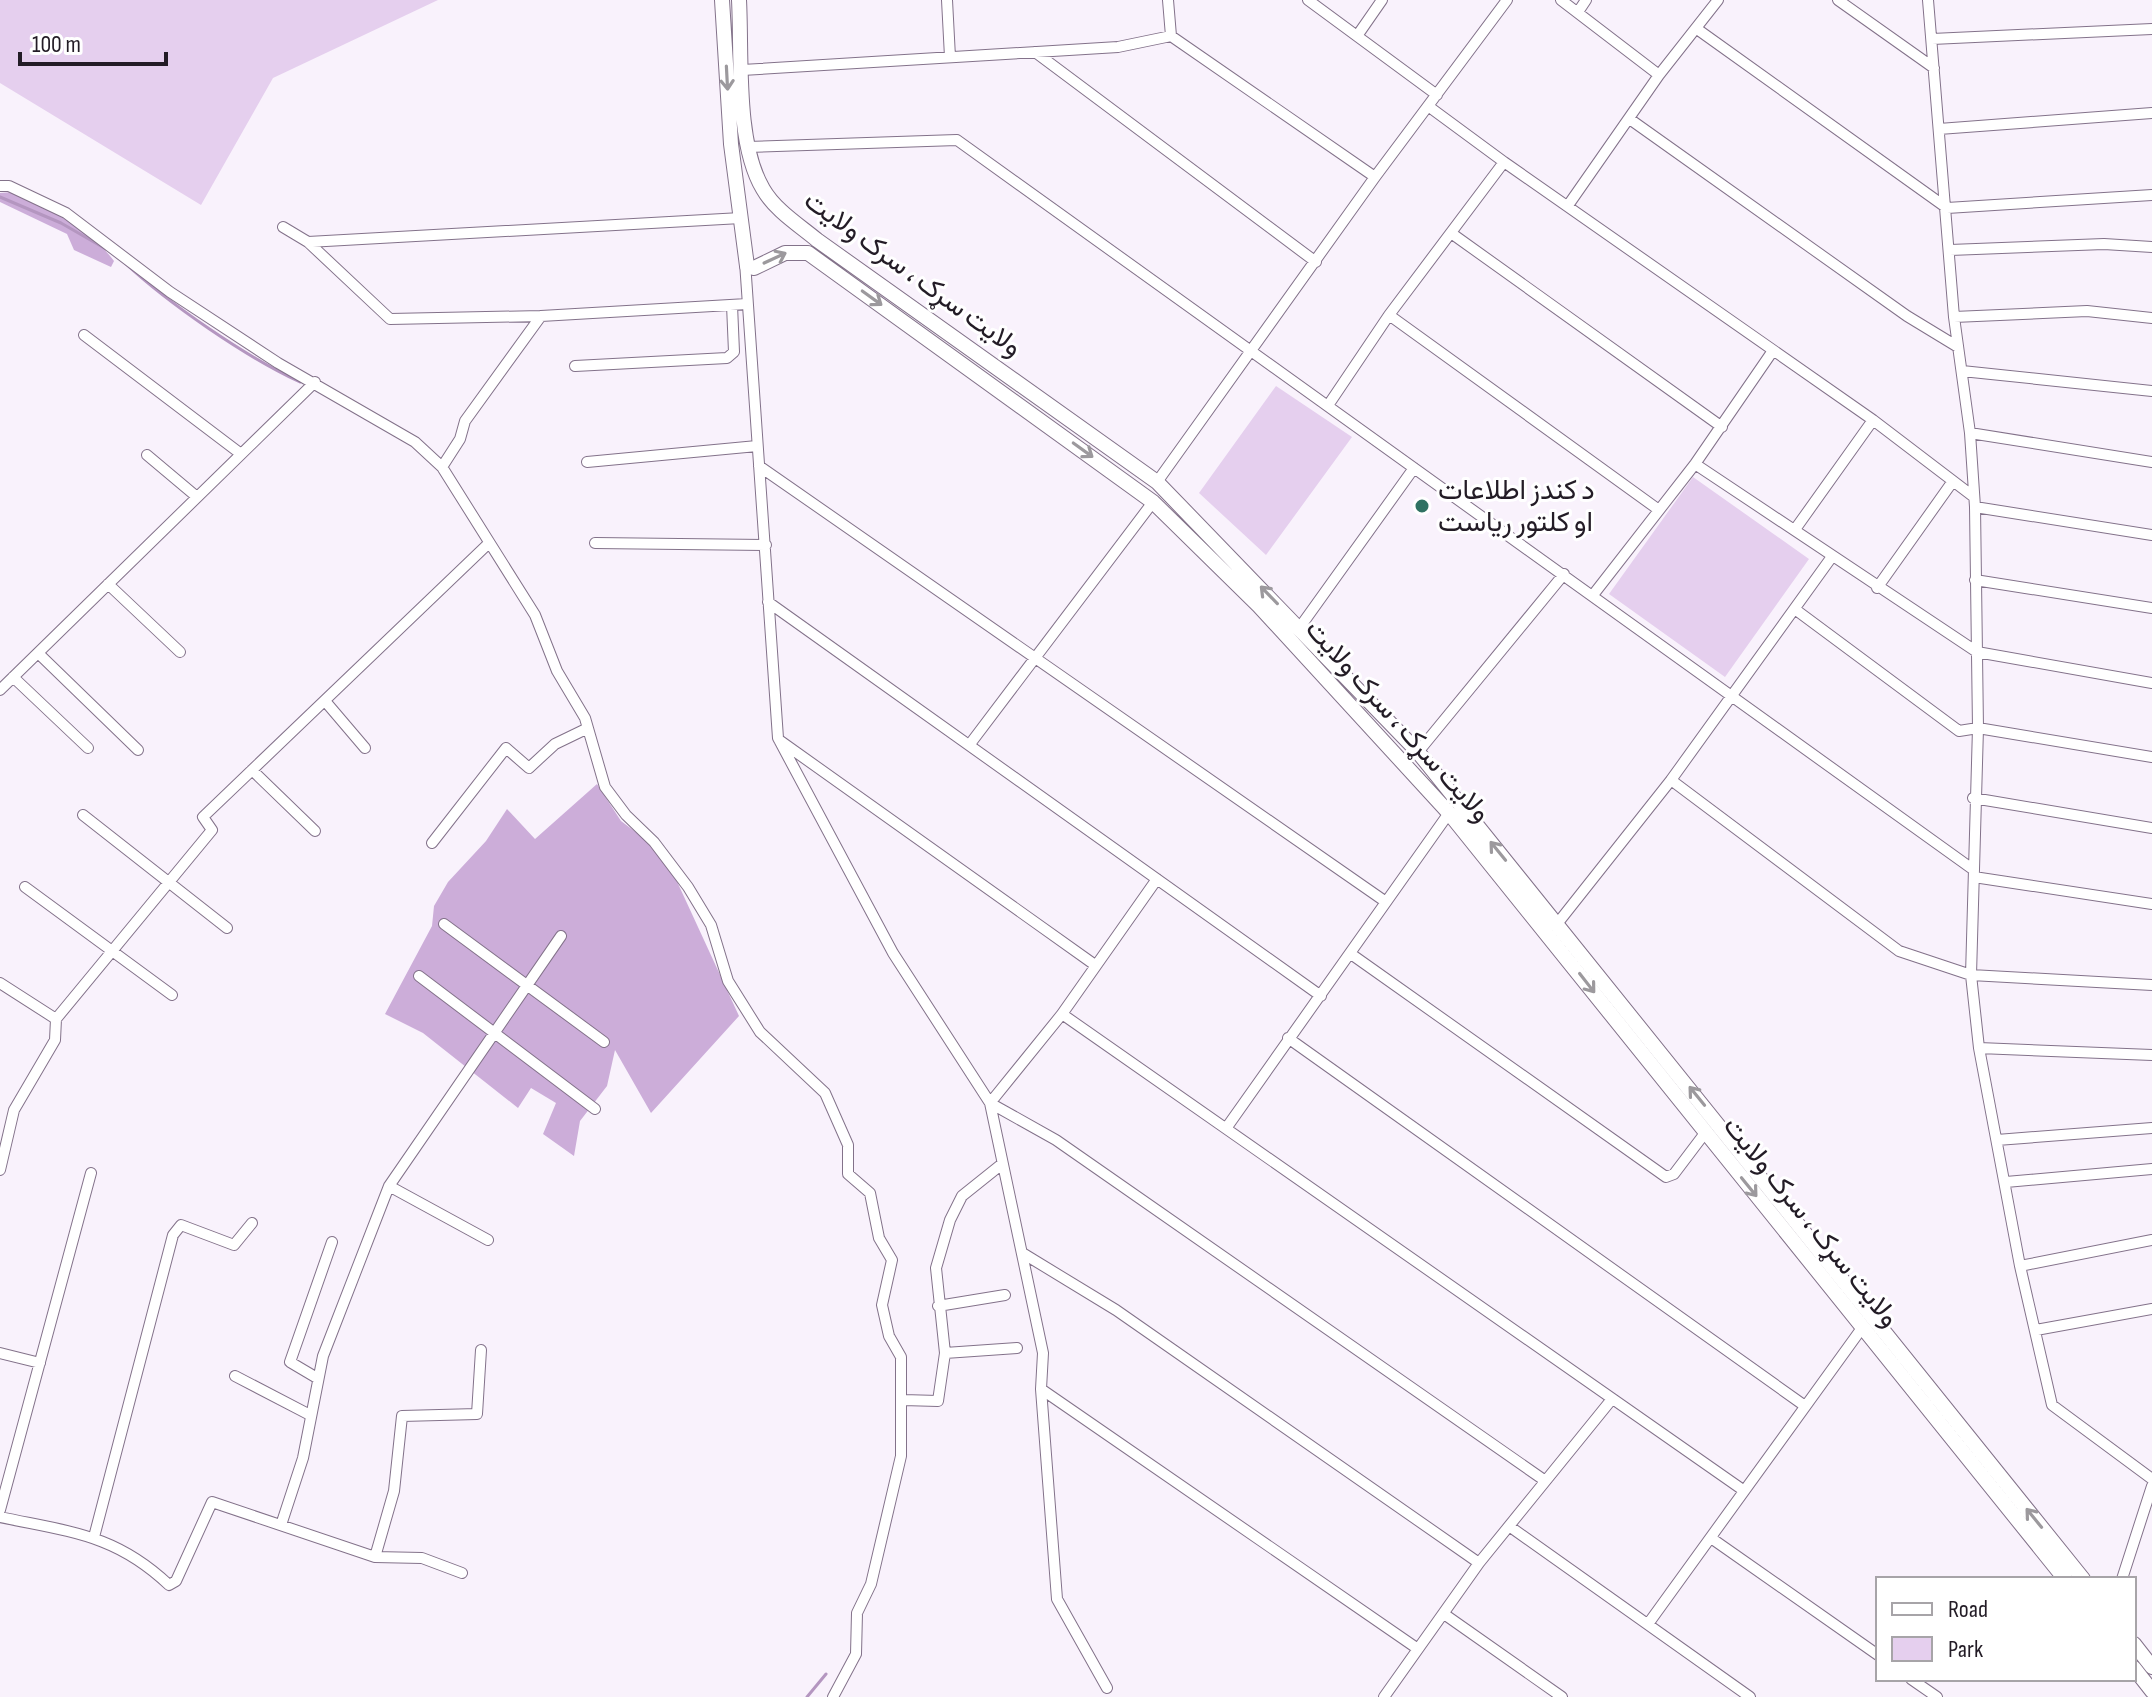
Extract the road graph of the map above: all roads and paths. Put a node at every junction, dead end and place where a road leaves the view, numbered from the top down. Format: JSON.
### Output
{"nodes":[{"id":1,"x":722,"y":0,"type":"edge"},
{"id":2,"x":739,"y":0,"type":"edge"},
{"id":3,"x":947,"y":0,"type":"edge"},
{"id":4,"x":1168,"y":0,"type":"edge"},
{"id":5,"x":1308,"y":0,"type":"edge"},
{"id":6,"x":1382,"y":0,"type":"edge"},
{"id":7,"x":1507,"y":0,"type":"edge"},
{"id":8,"x":1561,"y":0,"type":"edge"},
{"id":9,"x":1586,"y":0,"type":"edge"},
{"id":10,"x":1718,"y":0,"type":"edge"},
{"id":11,"x":1838,"y":0,"type":"edge"},
{"id":12,"x":1928,"y":0,"type":"edge"},
{"id":13,"x":1578,"y":12,"type":"junction"},
{"id":14,"x":1697,"y":29,"type":"junction"},
{"id":15,"x":2152,"y":29,"type":"edge"},
{"id":16,"x":1171,"y":36,"type":"junction"},
{"id":17,"x":1357,"y":36,"type":"junction"},
{"id":18,"x":1932,"y":39,"type":"junction"},
{"id":19,"x":1035,"y":52,"type":"junction"},
{"id":20,"x":950,"y":57,"type":"junction"},
{"id":21,"x":1934,"y":68,"type":"junction"},
{"id":22,"x":742,"y":70,"type":"junction"},
{"id":23,"x":1659,"y":75,"type":"junction"},
{"id":24,"x":1437,"y":95,"type":"junction"},
{"id":25,"x":1428,"y":106,"type":"junction"},
{"id":26,"x":2152,"y":113,"type":"edge"},
{"id":27,"x":1631,"y":120,"type":"junction"},
{"id":28,"x":1939,"y":129,"type":"junction"},
{"id":29,"x":747,"y":147,"type":"junction"},
{"id":30,"x":1504,"y":162,"type":"junction"},
{"id":31,"x":1375,"y":177,"type":"junction"},
{"id":32,"x":0,"y":186,"type":"edge"},
{"id":33,"x":2152,"y":195,"type":"edge"},
{"id":34,"x":1569,"y":204,"type":"junction"},
{"id":35,"x":1947,"y":208,"type":"junction"},
{"id":36,"x":741,"y":218,"type":"junction"},
{"id":37,"x":283,"y":227,"type":"dead end"},
{"id":38,"x":1451,"y":233,"type":"junction"},
{"id":39,"x":308,"y":242,"type":"junction"},
{"id":40,"x":813,"y":246,"type":"junction"},
{"id":41,"x":2152,"y":247,"type":"edge"},
{"id":42,"x":1950,"y":250,"type":"junction"},
{"id":43,"x":745,"y":262,"type":"junction"},
{"id":44,"x":1316,"y":262,"type":"junction"},
{"id":45,"x":747,"y":304,"type":"junction"},
{"id":46,"x":732,"y":305,"type":"junction"},
{"id":47,"x":1389,"y":315,"type":"junction"},
{"id":48,"x":541,"y":316,"type":"junction"},
{"id":49,"x":1954,"y":317,"type":"junction"},
{"id":50,"x":2152,"y":318,"type":"edge"},
{"id":51,"x":84,"y":335,"type":"dead end"},
{"id":52,"x":1958,"y":347,"type":"junction"},
{"id":53,"x":1251,"y":349,"type":"junction"},
{"id":54,"x":1772,"y":352,"type":"junction"},
{"id":55,"x":575,"y":366,"type":"dead end"},
{"id":56,"x":1962,"y":371,"type":"junction"},
{"id":57,"x":315,"y":382,"type":"junction"},
{"id":58,"x":2152,"y":391,"type":"edge"},
{"id":59,"x":1329,"y":404,"type":"junction"},
{"id":60,"x":1873,"y":420,"type":"junction"},
{"id":61,"x":1722,"y":427,"type":"junction"},
{"id":62,"x":1970,"y":433,"type":"junction"},
{"id":63,"x":757,"y":446,"type":"junction"},
{"id":64,"x":241,"y":454,"type":"junction"},
{"id":65,"x":147,"y":455,"type":"dead end"},
{"id":66,"x":587,"y":462,"type":"dead end"},
{"id":67,"x":2152,"y":462,"type":"edge"},
{"id":68,"x":1695,"y":464,"type":"junction"},
{"id":69,"x":759,"y":466,"type":"junction"},
{"id":70,"x":442,"y":467,"type":"junction"},
{"id":71,"x":1414,"y":468,"type":"junction"},
{"id":72,"x":1953,"y":481,"type":"junction"},
{"id":73,"x":1157,"y":482,"type":"junction"},
{"id":74,"x":197,"y":497,"type":"junction"},
{"id":75,"x":1153,"y":502,"type":"junction"},
{"id":76,"x":1974,"y":502,"type":"junction"},
{"id":77,"x":1659,"y":510,"type":"junction"},
{"id":78,"x":1796,"y":528,"type":"junction"},
{"id":79,"x":2152,"y":535,"type":"edge"},
{"id":80,"x":595,"y":543,"type":"dead end"},
{"id":81,"x":488,"y":544,"type":"junction"},
{"id":82,"x":766,"y":545,"type":"junction"},
{"id":83,"x":1831,"y":558,"type":"junction"},
{"id":84,"x":1564,"y":574,"type":"junction"},
{"id":85,"x":1975,"y":580,"type":"junction"},
{"id":86,"x":108,"y":584,"type":"junction"},
{"id":87,"x":1877,"y":588,"type":"junction"},
{"id":88,"x":1593,"y":595,"type":"junction"},
{"id":89,"x":768,"y":602,"type":"junction"},
{"id":90,"x":2152,"y":608,"type":"edge"},
{"id":91,"x":1796,"y":610,"type":"junction"},
{"id":92,"x":1300,"y":627,"type":"junction"},
{"id":93,"x":180,"y":652,"type":"dead end"},
{"id":94,"x":1977,"y":652,"type":"junction"},
{"id":95,"x":38,"y":653,"type":"junction"},
{"id":96,"x":1037,"y":657,"type":"junction"},
{"id":97,"x":13,"y":677,"type":"junction"},
{"id":98,"x":2152,"y":683,"type":"edge"},
{"id":99,"x":0,"y":690,"type":"edge"},
{"id":100,"x":1731,"y":698,"type":"junction"},
{"id":101,"x":325,"y":701,"type":"junction"},
{"id":102,"x":1978,"y":728,"type":"junction"},
{"id":103,"x":586,"y":729,"type":"junction"},
{"id":104,"x":778,"y":738,"type":"junction"},
{"id":105,"x":970,"y":744,"type":"junction"},
{"id":106,"x":88,"y":748,"type":"dead end"},
{"id":107,"x":365,"y":748,"type":"dead end"},
{"id":108,"x":138,"y":750,"type":"dead end"},
{"id":109,"x":1418,"y":752,"type":"junction"},
{"id":110,"x":2152,"y":757,"type":"edge"},
{"id":111,"x":252,"y":770,"type":"junction"},
{"id":112,"x":1671,"y":780,"type":"junction"},
{"id":113,"x":1973,"y":798,"type":"junction"},
{"id":114,"x":1449,"y":813,"type":"junction"},
{"id":115,"x":83,"y":815,"type":"dead end"},
{"id":116,"x":2152,"y":828,"type":"edge"},
{"id":117,"x":315,"y":831,"type":"dead end"},
{"id":118,"x":432,"y":843,"type":"dead end"},
{"id":119,"x":1972,"y":873,"type":"junction"},
{"id":120,"x":1157,"y":879,"type":"junction"},
{"id":121,"x":168,"y":883,"type":"junction"},
{"id":122,"x":25,"y":887,"type":"dead end"},
{"id":123,"x":1386,"y":902,"type":"junction"},
{"id":124,"x":2152,"y":904,"type":"edge"},
{"id":125,"x":444,"y":924,"type":"dead end"},
{"id":126,"x":1557,"y":924,"type":"junction"},
{"id":127,"x":227,"y":928,"type":"dead end"},
{"id":128,"x":561,"y":936,"type":"dead end"},
{"id":129,"x":112,"y":951,"type":"junction"},
{"id":130,"x":1351,"y":954,"type":"junction"},
{"id":131,"x":1095,"y":965,"type":"junction"},
{"id":132,"x":1971,"y":975,"type":"junction"},
{"id":133,"x":419,"y":976,"type":"dead end"},
{"id":134,"x":0,"y":983,"type":"edge"},
{"id":135,"x":527,"y":985,"type":"junction"},
{"id":136,"x":2152,"y":985,"type":"edge"},
{"id":137,"x":172,"y":995,"type":"dead end"},
{"id":138,"x":1321,"y":996,"type":"junction"},
{"id":139,"x":1062,"y":1014,"type":"junction"},
{"id":140,"x":56,"y":1019,"type":"junction"},
{"id":141,"x":494,"y":1033,"type":"junction"},
{"id":142,"x":1288,"y":1038,"type":"junction"},
{"id":143,"x":604,"y":1042,"type":"dead end"},
{"id":144,"x":1979,"y":1048,"type":"junction"},
{"id":145,"x":2152,"y":1055,"type":"edge"},
{"id":146,"x":990,"y":1103,"type":"junction"},
{"id":147,"x":595,"y":1109,"type":"dead end"},
{"id":148,"x":1227,"y":1127,"type":"junction"},
{"id":149,"x":2152,"y":1128,"type":"edge"},
{"id":150,"x":1705,"y":1133,"type":"junction"},
{"id":151,"x":1997,"y":1140,"type":"junction"},
{"id":152,"x":1002,"y":1164,"type":"junction"},
{"id":153,"x":2152,"y":1169,"type":"edge"},
{"id":154,"x":0,"y":1170,"type":"edge"},
{"id":155,"x":91,"y":1173,"type":"dead end"},
{"id":156,"x":2006,"y":1182,"type":"junction"},
{"id":157,"x":389,"y":1186,"type":"junction"},
{"id":158,"x":252,"y":1223,"type":"dead end"},
{"id":159,"x":488,"y":1240,"type":"dead end"},
{"id":160,"x":2152,"y":1240,"type":"edge"},
{"id":161,"x":332,"y":1242,"type":"dead end"},
{"id":162,"x":1024,"y":1254,"type":"junction"},
{"id":163,"x":2020,"y":1266,"type":"junction"},
{"id":164,"x":1005,"y":1295,"type":"dead end"},
{"id":165,"x":938,"y":1306,"type":"junction"},
{"id":166,"x":2152,"y":1309,"type":"edge"},
{"id":167,"x":1862,"y":1328,"type":"junction"},
{"id":168,"x":2036,"y":1330,"type":"junction"},
{"id":169,"x":1017,"y":1348,"type":"dead end"},
{"id":170,"x":481,"y":1350,"type":"dead end"},
{"id":171,"x":0,"y":1353,"type":"edge"},
{"id":172,"x":945,"y":1353,"type":"junction"},
{"id":173,"x":40,"y":1363,"type":"junction"},
{"id":174,"x":235,"y":1376,"type":"dead end"},
{"id":175,"x":317,"y":1378,"type":"junction"},
{"id":176,"x":1041,"y":1389,"type":"junction"},
{"id":177,"x":1612,"y":1399,"type":"junction"},
{"id":178,"x":903,"y":1400,"type":"junction"},
{"id":179,"x":1805,"y":1406,"type":"junction"},
{"id":180,"x":310,"y":1415,"type":"junction"},
{"id":181,"x":2152,"y":1479,"type":"edge"},
{"id":182,"x":1544,"y":1480,"type":"junction"},
{"id":183,"x":2152,"y":1486,"type":"edge"},
{"id":184,"x":1743,"y":1490,"type":"junction"},
{"id":185,"x":0,"y":1510,"type":"edge"},
{"id":186,"x":0,"y":1517,"type":"edge"},
{"id":187,"x":281,"y":1525,"type":"junction"},
{"id":188,"x":1509,"y":1526,"type":"junction"},
{"id":189,"x":94,"y":1537,"type":"junction"},
{"id":190,"x":1711,"y":1538,"type":"junction"},
{"id":191,"x":375,"y":1557,"type":"junction"},
{"id":192,"x":1479,"y":1563,"type":"junction"},
{"id":193,"x":462,"y":1573,"type":"dead end"},
{"id":194,"x":2063,"y":1577,"type":"edge"},
{"id":195,"x":2081,"y":1577,"type":"edge"},
{"id":196,"x":2123,"y":1577,"type":"edge"},
{"id":197,"x":1444,"y":1614,"type":"junction"},
{"id":198,"x":1648,"y":1624,"type":"junction"},
{"id":199,"x":2136,"y":1647,"type":"edge"},
{"id":200,"x":1418,"y":1649,"type":"junction"},
{"id":201,"x":1876,"y":1654,"type":"edge"},
{"id":202,"x":2152,"y":1667,"type":"edge"},
{"id":203,"x":2136,"y":1671,"type":"edge"},
{"id":204,"x":1914,"y":1681,"type":"edge"},
{"id":205,"x":1107,"y":1688,"type":"dead end"},
{"id":206,"x":2152,"y":1691,"type":"edge"},
{"id":207,"x":833,"y":1697,"type":"edge"},
{"id":208,"x":1384,"y":1697,"type":"edge"},
{"id":209,"x":1562,"y":1697,"type":"edge"},
{"id":210,"x":1750,"y":1697,"type":"edge"},
{"id":211,"x":1937,"y":1697,"type":"edge"}],
"edges":[{"from":1,"to":36,"type":"main road","one_way":true},
{"from":2,"to":22,"type":"main road","name":"ولایت سړک ، سرک ولایت"},
{"from":3,"to":20,"type":"street"},
{"from":4,"to":16,"type":"street"},
{"from":5,"to":17,"type":"street"},
{"from":6,"to":17,"type":"street"},
{"from":7,"to":24,"type":"street"},
{"from":8,"to":13,"type":"street"},
{"from":9,"to":13,"type":"street"},
{"from":10,"to":14,"type":"street"},
{"from":11,"to":21,"type":"street"},
{"from":12,"to":18,"type":"street"},
{"from":13,"to":23,"type":"street"},
{"from":14,"to":23,"type":"street"},
{"from":14,"to":35,"type":"street"},
{"from":15,"to":18,"type":"street"},
{"from":16,"to":19,"type":"street"},
{"from":16,"to":31,"type":"street"},
{"from":17,"to":24,"type":"street"},
{"from":18,"to":21,"type":"street"},
{"from":19,"to":20,"type":"street"},
{"from":19,"to":44,"type":"street"},
{"from":20,"to":22,"type":"street"},
{"from":21,"to":28,"type":"street"},
{"from":22,"to":29,"type":"main road","name":"ولایت سړک ، سرک ولایت"},
{"from":23,"to":27,"type":"street"},
{"from":24,"to":25,"type":"street"},
{"from":25,"to":30,"type":"street"},
{"from":25,"to":31,"type":"street"},
{"from":26,"to":28,"type":"street"},
{"from":27,"to":34,"type":"street"},
{"from":27,"to":52,"type":"street"},
{"from":28,"to":35,"type":"street"},
{"from":29,"to":40,"type":"main road","name":"ولایت سړک ، سرک ولایت"},
{"from":29,"to":53,"type":"street"},
{"from":30,"to":34,"type":"street"},
{"from":30,"to":38,"type":"street"},
{"from":31,"to":44,"type":"street"},
{"from":32,"to":57,"type":"street"},
{"from":33,"to":35,"type":"street"},
{"from":34,"to":54,"type":"street"},
{"from":35,"to":42,"type":"street"},
{"from":36,"to":39,"type":"street"},
{"from":36,"to":43,"type":"main road"},
{"from":37,"to":39,"type":"street"},
{"from":38,"to":47,"type":"street"},
{"from":38,"to":61,"type":"street"},
{"from":39,"to":48,"type":"street"},
{"from":43,"to":40,"type":"main road","name":"ولایت سړک ، سرک ولایت","one_way":true},
{"from":40,"to":73,"type":"main road","name":"ولایت سړک ، سرک ولایت"},
{"from":40,"to":75,"type":"main road","name":"ولایت سړک ، سرک ولایت","one_way":true},
{"from":41,"to":42,"type":"street"},
{"from":42,"to":49,"type":"street"},
{"from":43,"to":45,"type":"street"},
{"from":44,"to":53,"type":"street"},
{"from":45,"to":46,"type":"street"},
{"from":45,"to":63,"type":"street"},
{"from":46,"to":48,"type":"street"},
{"from":46,"to":55,"type":"street"},
{"from":47,"to":59,"type":"street"},
{"from":47,"to":77,"type":"street"},
{"from":48,"to":70,"type":"street"},
{"from":49,"to":50,"type":"street"},
{"from":49,"to":52,"type":"street"},
{"from":51,"to":64,"type":"street"},
{"from":52,"to":56,"type":"street"},
{"from":53,"to":59,"type":"street"},
{"from":53,"to":73,"type":"street"},
{"from":54,"to":60,"type":"street"},
{"from":54,"to":61,"type":"street"},
{"from":56,"to":58,"type":"street"},
{"from":56,"to":62,"type":"street"},
{"from":57,"to":64,"type":"street"},
{"from":57,"to":70,"type":"street"},
{"from":59,"to":71,"type":"street"},
{"from":60,"to":72,"type":"street"},
{"from":60,"to":78,"type":"street"},
{"from":61,"to":68,"type":"street"},
{"from":62,"to":67,"type":"street"},
{"from":62,"to":76,"type":"street"},
{"from":63,"to":66,"type":"street"},
{"from":63,"to":69,"type":"street"},
{"from":64,"to":74,"type":"street"},
{"from":65,"to":74,"type":"street"},
{"from":68,"to":77,"type":"street"},
{"from":68,"to":78,"type":"street"},
{"from":69,"to":82,"type":"street"},
{"from":69,"to":96,"type":"street"},
{"from":70,"to":81,"type":"street"},
{"from":71,"to":84,"type":"street"},
{"from":71,"to":92,"type":"street"},
{"from":72,"to":76,"type":"street"},
{"from":72,"to":87,"type":"street"},
{"from":92,"to":73,"type":"main road","name":"ولایت سړک ، سرک ولایت","one_way":true},
{"from":74,"to":86,"type":"street"},
{"from":75,"to":96,"type":"street"},
{"from":75,"to":114,"type":"main road","name":"ولایت سړک ، سرک ولایت"},
{"from":76,"to":79,"type":"street"},
{"from":76,"to":85,"type":"street"},
{"from":77,"to":88,"type":"street"},
{"from":78,"to":83,"type":"street"},
{"from":80,"to":82,"type":"street"},
{"from":81,"to":101,"type":"street"},
{"from":81,"to":103,"type":"street"},
{"from":82,"to":89,"type":"street"},
{"from":83,"to":87,"type":"street"},
{"from":83,"to":91,"type":"street"},
{"from":84,"to":88,"type":"street"},
{"from":84,"to":109,"type":"street"},
{"from":85,"to":90,"type":"street"},
{"from":85,"to":94,"type":"street"},
{"from":86,"to":93,"type":"street"},
{"from":86,"to":95,"type":"street"},
{"from":87,"to":94,"type":"street"},
{"from":88,"to":100,"type":"street"},
{"from":89,"to":104,"type":"street"},
{"from":89,"to":105,"type":"street"},
{"from":91,"to":100,"type":"street"},
{"from":91,"to":102,"type":"street"},
{"from":92,"to":109,"type":"main road","name":"ولایت سړک ، سرک ولایت"},
{"from":94,"to":98,"type":"street"},
{"from":94,"to":102,"type":"street"},
{"from":95,"to":97,"type":"street"},
{"from":95,"to":108,"type":"street"},
{"from":96,"to":105,"type":"street"},
{"from":96,"to":123,"type":"street"},
{"from":97,"to":99,"type":"street"},
{"from":97,"to":106,"type":"street"},
{"from":100,"to":112,"type":"street"},
{"from":100,"to":119,"type":"street"},
{"from":101,"to":107,"type":"street"},
{"from":101,"to":111,"type":"street"},
{"from":102,"to":110,"type":"street"},
{"from":102,"to":113,"type":"street"},
{"from":103,"to":118,"type":"street"},
{"from":103,"to":178,"type":"street"},
{"from":104,"to":131,"type":"street"},
{"from":104,"to":146,"type":"street"},
{"from":105,"to":120,"type":"street"},
{"from":126,"to":109,"type":"main road","name":"ولایت سړک ، سرک ولایت","one_way":true},
{"from":111,"to":117,"type":"street"},
{"from":111,"to":121,"type":"street"},
{"from":112,"to":126,"type":"street"},
{"from":112,"to":132,"type":"street"},
{"from":113,"to":116,"type":"street"},
{"from":113,"to":119,"type":"street"},
{"from":114,"to":123,"type":"street"},
{"from":114,"to":150,"type":"main road","name":"ولایت سړک ، سرک ولایت","one_way":true},
{"from":115,"to":121,"type":"street"},
{"from":119,"to":124,"type":"street"},
{"from":119,"to":132,"type":"street"},
{"from":120,"to":131,"type":"street"},
{"from":120,"to":138,"type":"street"},
{"from":121,"to":127,"type":"street"},
{"from":121,"to":129,"type":"street"},
{"from":122,"to":129,"type":"street"},
{"from":123,"to":130,"type":"street"},
{"from":125,"to":135,"type":"street"},
{"from":195,"to":126,"type":"main road","name":"ولایت سړک ، سرک ولایت","one_way":true},
{"from":128,"to":135,"type":"street"},
{"from":129,"to":137,"type":"street"},
{"from":129,"to":140,"type":"street"},
{"from":130,"to":138,"type":"street"},
{"from":130,"to":150,"type":"street"},
{"from":131,"to":139,"type":"street"},
{"from":132,"to":136,"type":"street"},
{"from":132,"to":144,"type":"street"},
{"from":133,"to":141,"type":"street"},
{"from":134,"to":140,"type":"street"},
{"from":135,"to":141,"type":"street"},
{"from":135,"to":143,"type":"street"},
{"from":138,"to":142,"type":"street"},
{"from":139,"to":146,"type":"street"},
{"from":139,"to":148,"type":"street"},
{"from":140,"to":154,"type":"street"},
{"from":141,"to":147,"type":"street"},
{"from":141,"to":157,"type":"street"},
{"from":142,"to":148,"type":"street"},
{"from":142,"to":179,"type":"street"},
{"from":144,"to":145,"type":"street"},
{"from":144,"to":151,"type":"street"},
{"from":146,"to":152,"type":"street"},
{"from":146,"to":182,"type":"street"},
{"from":148,"to":177,"type":"street"},
{"from":149,"to":151,"type":"street"},
{"from":150,"to":167,"type":"main road","name":"ولایت سړک ، سرک ولایت","one_way":true},
{"from":151,"to":156,"type":"street"},
{"from":152,"to":162,"type":"street"},
{"from":152,"to":165,"type":"street"},
{"from":153,"to":156,"type":"street"},
{"from":155,"to":173,"type":"street"},
{"from":156,"to":163,"type":"street"},
{"from":157,"to":159,"type":"street"},
{"from":157,"to":175,"type":"street"},
{"from":158,"to":189,"type":"street"},
{"from":160,"to":163,"type":"street"},
{"from":161,"to":175,"type":"street"},
{"from":162,"to":176,"type":"street"},
{"from":162,"to":192,"type":"street"},
{"from":163,"to":168,"type":"street"},
{"from":164,"to":165,"type":"street"},
{"from":165,"to":172,"type":"street"},
{"from":166,"to":168,"type":"street"},
{"from":167,"to":179,"type":"street"},
{"from":167,"to":194,"type":"main road","name":"ولایت سړک ، سرک ولایت"},
{"from":168,"to":181,"type":"street"},
{"from":169,"to":172,"type":"street"},
{"from":170,"to":191,"type":"street"},
{"from":171,"to":173,"type":"street"},
{"from":172,"to":178,"type":"street"},
{"from":173,"to":185,"type":"street"},
{"from":174,"to":180,"type":"street"},
{"from":175,"to":180,"type":"street"},
{"from":176,"to":200,"type":"street"},
{"from":176,"to":205,"type":"street"},
{"from":177,"to":182,"type":"street"},
{"from":177,"to":184,"type":"street"},
{"from":178,"to":207,"type":"street"},
{"from":179,"to":184,"type":"street"},
{"from":180,"to":187,"type":"street"},
{"from":182,"to":188,"type":"street"},
{"from":183,"to":196,"type":"street"},
{"from":184,"to":190,"type":"street"},
{"from":186,"to":189,"type":"street"},
{"from":187,"to":189,"type":"street"},
{"from":187,"to":191,"type":"street"},
{"from":188,"to":192,"type":"street"},
{"from":188,"to":198,"type":"street"},
{"from":190,"to":198,"type":"street"},
{"from":190,"to":201,"type":"street"},
{"from":191,"to":193,"type":"street"},
{"from":192,"to":197,"type":"street"},
{"from":197,"to":200,"type":"street"},
{"from":197,"to":209,"type":"street"},
{"from":198,"to":210,"type":"street"},
{"from":199,"to":202,"type":"main road"},
{"from":200,"to":208,"type":"street"},
{"from":203,"to":206,"type":"main road"},
{"from":204,"to":211,"type":"street"}]}
